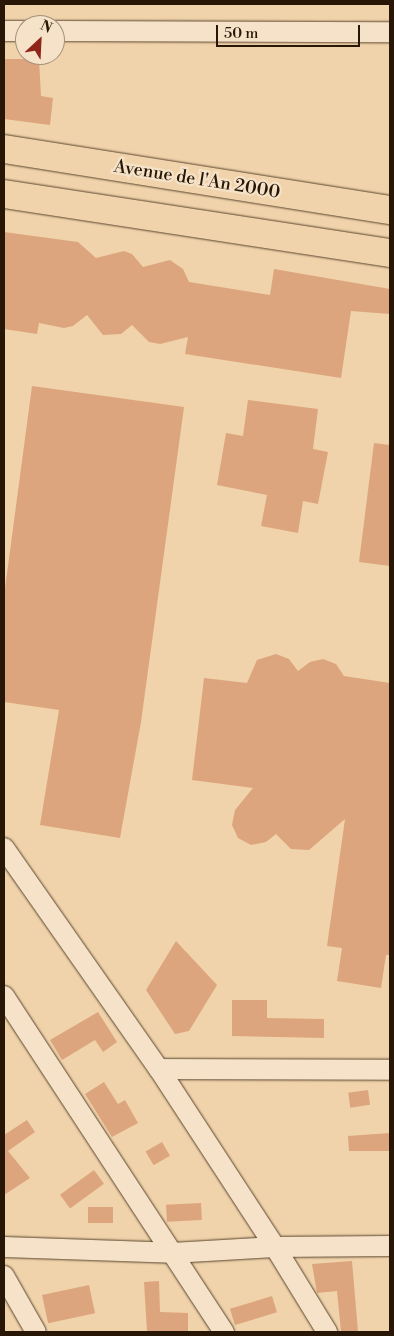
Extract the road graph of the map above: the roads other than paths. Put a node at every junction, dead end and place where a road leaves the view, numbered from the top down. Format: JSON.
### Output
{"nodes":[{"id":1,"x":65,"y":31,"type":"edge"},
{"id":2,"x":390,"y":32,"type":"edge"},
{"id":3,"x":4,"y":149,"type":"edge"},
{"id":4,"x":4,"y":194,"type":"edge"},
{"id":5,"x":390,"y":210,"type":"edge"},
{"id":6,"x":390,"y":253,"type":"edge"},
{"id":7,"x":7,"y":859,"type":"edge"},
{"id":8,"x":4,"y":996,"type":"edge"},
{"id":9,"x":159,"y":1069,"type":"junction"},
{"id":10,"x":390,"y":1070,"type":"edge"},
{"id":11,"x":390,"y":1246,"type":"edge"},
{"id":12,"x":4,"y":1247,"type":"edge"},
{"id":13,"x":276,"y":1247,"type":"junction"},
{"id":14,"x":172,"y":1254,"type":"junction"},
{"id":15,"x":4,"y":1276,"type":"edge"},
{"id":16,"x":36,"y":1332,"type":"edge"},
{"id":17,"x":224,"y":1332,"type":"edge"},
{"id":18,"x":327,"y":1332,"type":"edge"}],
"edges":[{"from":1,"to":2,"type":"street"},
{"from":3,"to":5,"type":"main road","name":"Avenue de l'An 2000"},
{"from":4,"to":6,"type":"main road"},
{"from":7,"to":9,"type":"street"},
{"from":8,"to":14,"type":"street"},
{"from":9,"to":10,"type":"street"},
{"from":9,"to":13,"type":"street"},
{"from":11,"to":13,"type":"street"},
{"from":12,"to":14,"type":"street"},
{"from":13,"to":14,"type":"street"},
{"from":13,"to":18,"type":"street"},
{"from":14,"to":17,"type":"street"},
{"from":15,"to":16,"type":"street"}]}
